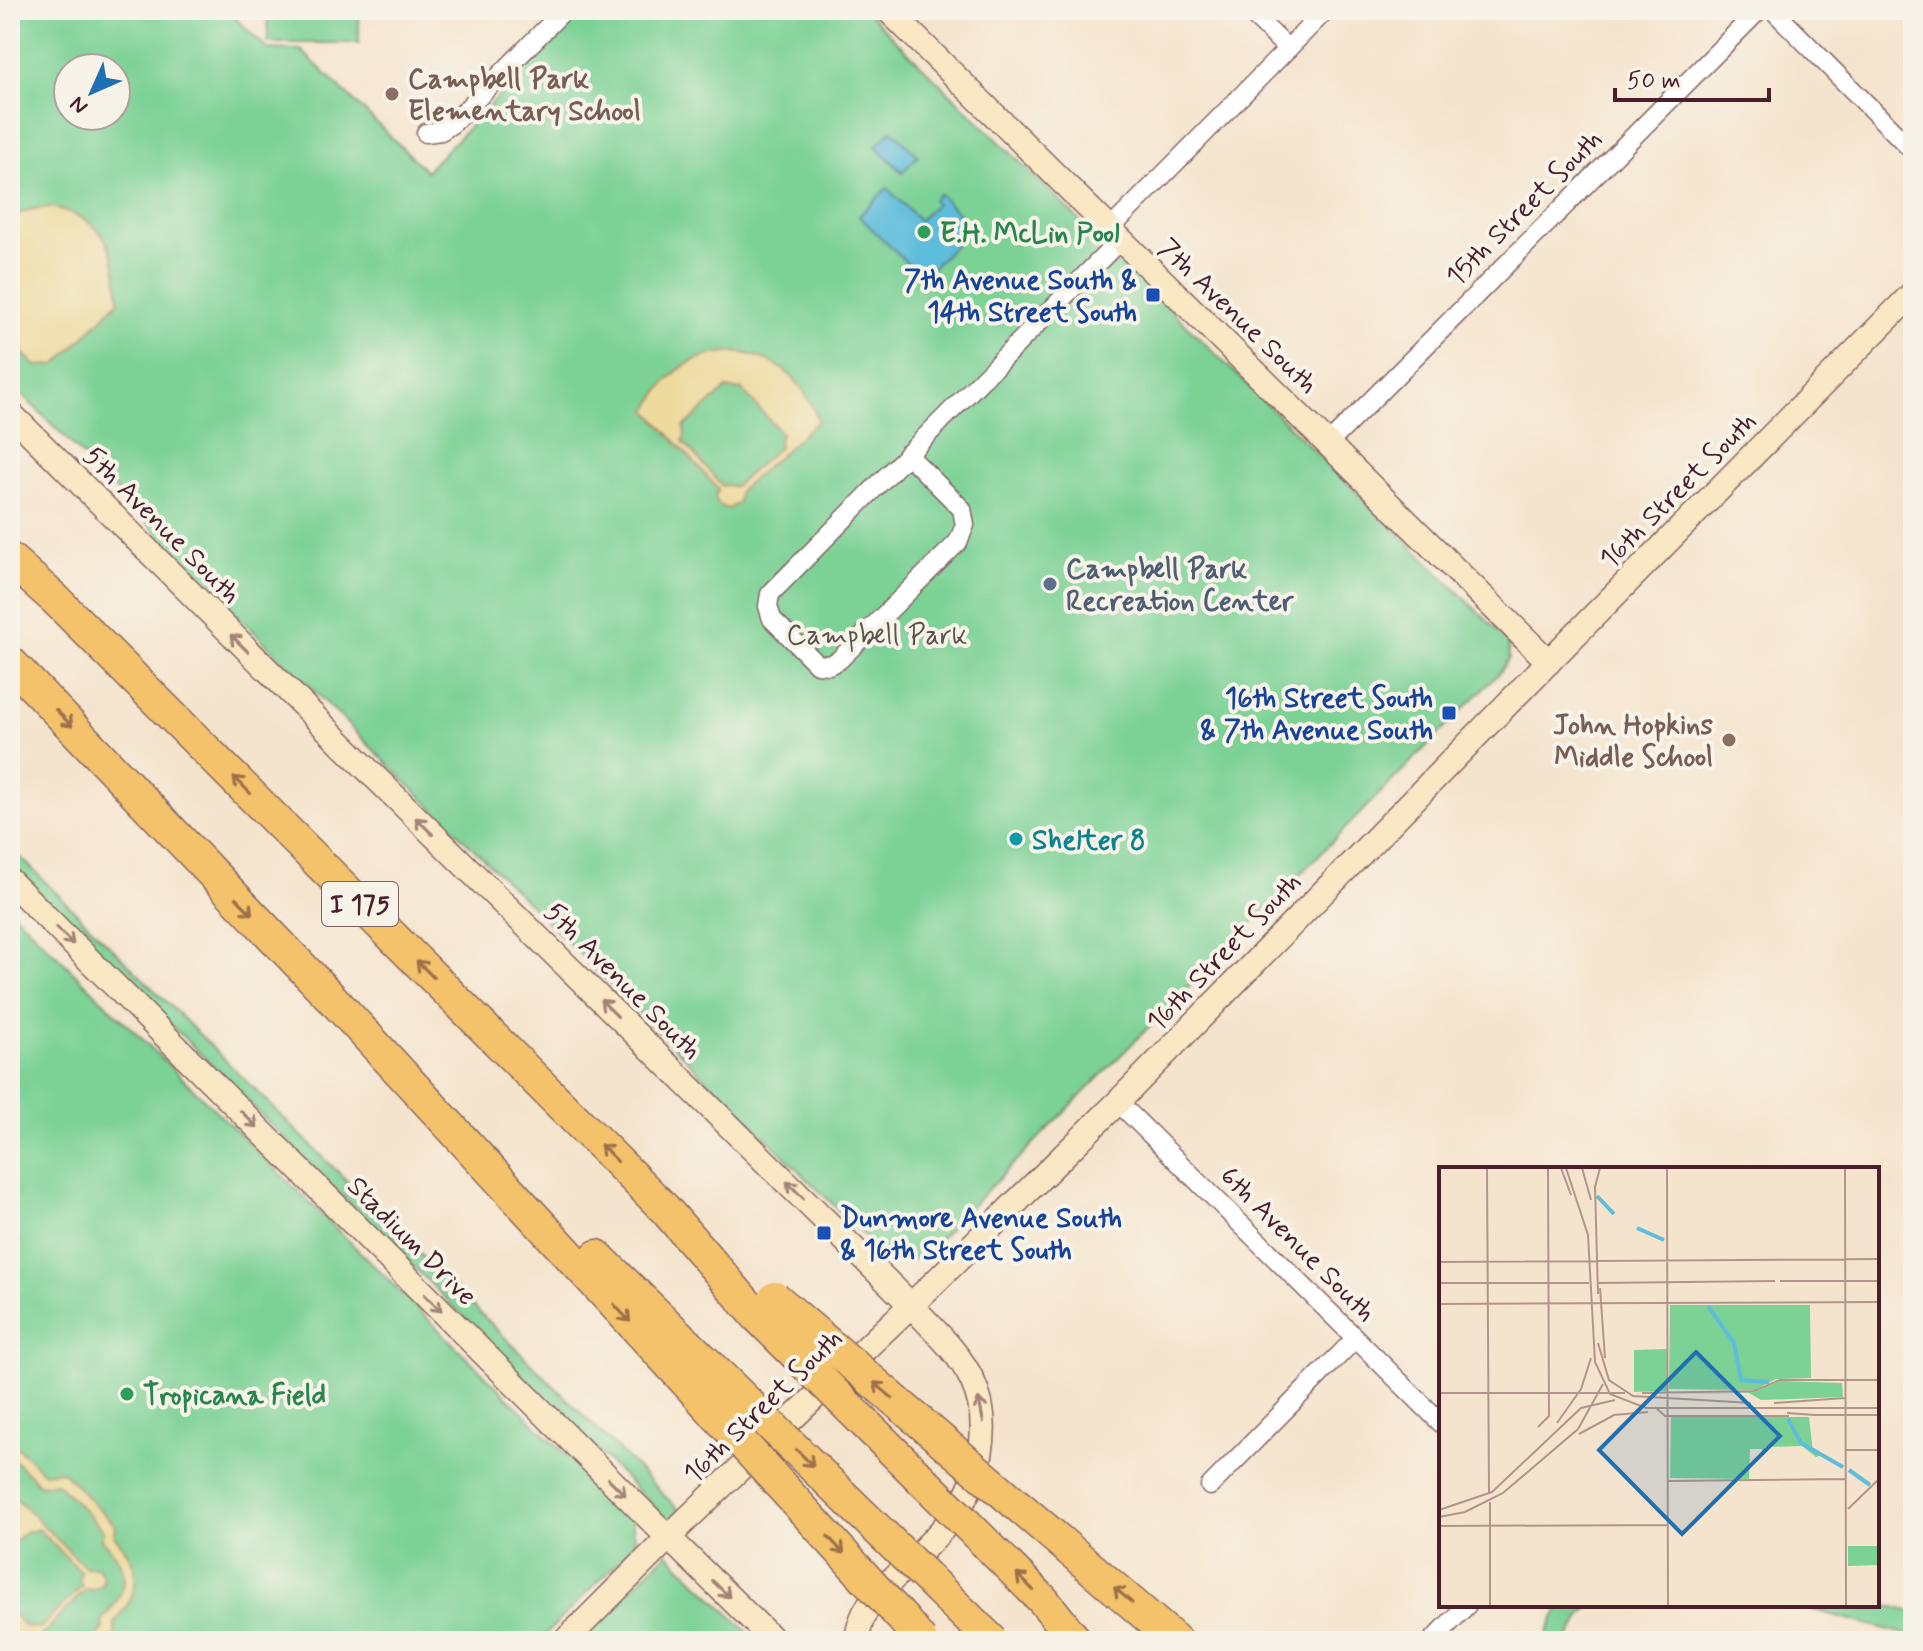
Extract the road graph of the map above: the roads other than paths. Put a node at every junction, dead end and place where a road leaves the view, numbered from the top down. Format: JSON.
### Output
{"nodes":[{"id":1,"x":564,"y":10,"type":"edge"},
{"id":2,"x":888,"y":10,"type":"edge"},
{"id":3,"x":1248,"y":10,"type":"edge"},
{"id":4,"x":1326,"y":10,"type":"edge"},
{"id":5,"x":1759,"y":10,"type":"edge"},
{"id":6,"x":1773,"y":10,"type":"edge"},
{"id":7,"x":1288,"y":49,"type":"junction"},
{"id":8,"x":426,"y":133,"type":"dead end"},
{"id":9,"x":1913,"y":151,"type":"edge"},
{"id":10,"x":1115,"y":235,"type":"junction"},
{"id":11,"x":1913,"y":293,"type":"edge"},
{"id":12,"x":10,"y":413,"type":"edge"},
{"id":13,"x":1328,"y":444,"type":"junction"},
{"id":14,"x":907,"y":454,"type":"junction"},
{"id":15,"x":10,"y":537,"type":"edge"},
{"id":16,"x":10,"y":559,"type":"edge"},
{"id":17,"x":55,"y":599,"type":"junction"},
{"id":18,"x":10,"y":662,"type":"edge"},
{"id":19,"x":1549,"y":662,"type":"junction"},
{"id":20,"x":10,"y":881,"type":"edge"},
{"id":21,"x":1118,"y":1102,"type":"junction"},
{"id":22,"x":910,"y":1304,"type":"junction"},
{"id":23,"x":767,"y":1307,"type":"junction"},
{"id":24,"x":1355,"y":1339,"type":"junction"},
{"id":25,"x":699,"y":1375,"type":"junction"},
{"id":26,"x":1439,"y":1421,"type":"edge"},
{"id":27,"x":1210,"y":1486,"type":"dead end"},
{"id":28,"x":668,"y":1537,"type":"junction"},
{"id":29,"x":1465,"y":1607,"type":"edge"},
{"id":30,"x":565,"y":1641,"type":"edge"},
{"id":31,"x":774,"y":1641,"type":"edge"},
{"id":32,"x":857,"y":1641,"type":"edge"},
{"id":33,"x":921,"y":1641,"type":"edge"},
{"id":34,"x":992,"y":1641,"type":"edge"},
{"id":35,"x":1076,"y":1641,"type":"edge"},
{"id":36,"x":1176,"y":1641,"type":"edge"},
{"id":37,"x":1432,"y":1641,"type":"edge"}],
"edges":[{"from":1,"to":8,"type":"street"},
{"from":2,"to":10,"type":"street","name":"7th Avenue South"},
{"from":3,"to":7,"type":"street"},
{"from":4,"to":7,"type":"street"},
{"from":5,"to":13,"type":"street","name":"15th Street South"},
{"from":6,"to":9,"type":"street"},
{"from":7,"to":10,"type":"street"},
{"from":10,"to":13,"type":"street","name":"7th Avenue South"},
{"from":10,"to":14,"type":"street"},
{"from":11,"to":19,"type":"street","name":"16th Street South"},
{"from":22,"to":12,"type":"street","name":"5th Avenue South","one_way":true},
{"from":13,"to":19,"type":"street","name":"7th Avenue South"},
{"from":14,"to":14,"type":"street"},
{"from":15,"to":17,"type":"highway"},
{"from":16,"to":17,"type":"highway","number":"I 175"},
{"from":23,"to":17,"type":"highway","number":"I 175","one_way":true},
{"from":18,"to":25,"type":"highway","one_way":true},
{"from":19,"to":21,"type":"street","name":"16th Street South"},
{"from":20,"to":28,"type":"street","name":"Stadium Drive","one_way":true},
{"from":21,"to":22,"type":"street","name":"16th Street South"},
{"from":21,"to":24,"type":"street","name":"6th Avenue South"},
{"from":22,"to":28,"type":"street","name":"16th Street South"},
{"from":32,"to":22,"type":"street","name":"5th Avenue South","one_way":true},
{"from":35,"to":23,"type":"highway","one_way":true,"bridge":true},
{"from":36,"to":23,"type":"highway","one_way":true,"bridge":true},
{"from":24,"to":26,"type":"street","name":"6th Avenue South"},
{"from":24,"to":27,"type":"street"},
{"from":25,"to":33,"type":"highway","one_way":true,"bridge":true},
{"from":25,"to":34,"type":"highway","one_way":true,"bridge":true},
{"from":28,"to":30,"type":"street","name":"16th Street South"},
{"from":28,"to":31,"type":"street","name":"Stadium Drive","one_way":true},
{"from":29,"to":37,"type":"street"}]}
